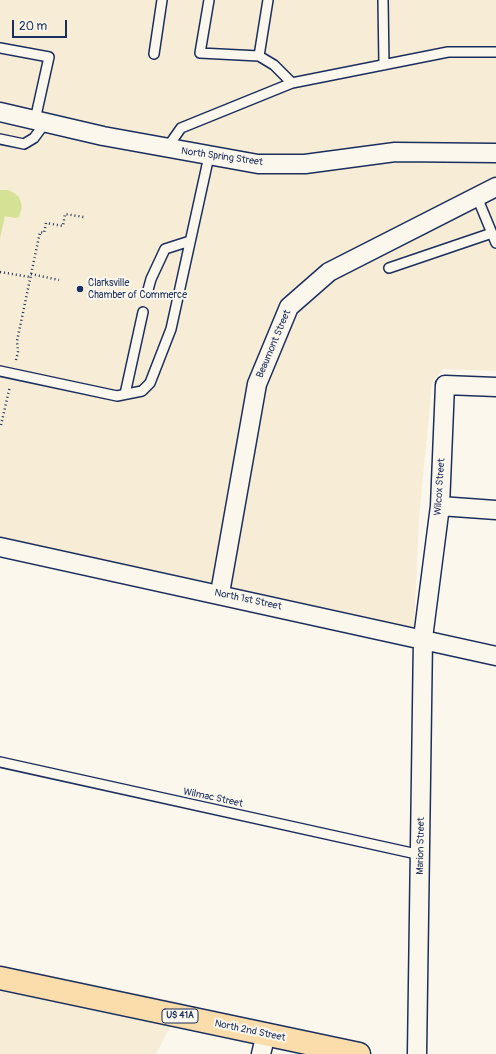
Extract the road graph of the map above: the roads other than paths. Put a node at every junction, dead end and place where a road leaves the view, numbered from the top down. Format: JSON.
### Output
{"nodes":[{"id":1,"x":162,"y":0,"type":"edge"},
{"id":2,"x":209,"y":0,"type":"edge"},
{"id":3,"x":268,"y":0,"type":"edge"},
{"id":4,"x":383,"y":0,"type":"edge"},
{"id":5,"x":0,"y":48,"type":"edge"},
{"id":6,"x":496,"y":52,"type":"edge"},
{"id":7,"x":154,"y":54,"type":"dead end"},
{"id":8,"x":259,"y":56,"type":"junction"},
{"id":9,"x":384,"y":65,"type":"junction"},
{"id":10,"x":292,"y":82,"type":"junction"},
{"id":11,"x":0,"y":112,"type":"edge"},
{"id":12,"x":40,"y":122,"type":"junction"},
{"id":13,"x":0,"y":139,"type":"edge"},
{"id":14,"x":167,"y":148,"type":"junction"},
{"id":15,"x":496,"y":153,"type":"edge"},
{"id":16,"x":209,"y":156,"type":"junction"},
{"id":17,"x":496,"y":187,"type":"edge"},
{"id":18,"x":477,"y":197,"type":"junction"},
{"id":19,"x":492,"y":232,"type":"junction"},
{"id":20,"x":190,"y":241,"type":"junction"},
{"id":21,"x":496,"y":243,"type":"edge"},
{"id":22,"x":389,"y":268,"type":"dead end"},
{"id":23,"x":148,"y":290,"type":"dead end"},
{"id":24,"x":143,"y":312,"type":"dead end"},
{"id":25,"x":0,"y":371,"type":"edge"},
{"id":26,"x":496,"y":387,"type":"edge"},
{"id":27,"x":125,"y":394,"type":"junction"},
{"id":28,"x":440,"y":506,"type":"junction"},
{"id":29,"x":496,"y":510,"type":"edge"},
{"id":30,"x":0,"y":546,"type":"edge"},
{"id":31,"x":220,"y":593,"type":"junction"},
{"id":32,"x":423,"y":638,"type":"junction"},
{"id":33,"x":496,"y":656,"type":"edge"},
{"id":34,"x":0,"y":762,"type":"edge"},
{"id":35,"x":421,"y":855,"type":"junction"},
{"id":36,"x":0,"y":978,"type":"edge"},
{"id":37,"x":264,"y":1044,"type":"edge"},
{"id":38,"x":360,"y":1054,"type":"edge"},
{"id":39,"x":417,"y":1054,"type":"edge"}],
"edges":[{"from":1,"to":7,"type":"lane"},
{"from":2,"to":8,"type":"lane"},
{"from":3,"to":8,"type":"lane"},
{"from":4,"to":9,"type":"lane"},
{"from":5,"to":12,"type":"lane"},
{"from":6,"to":9,"type":"lane"},
{"from":8,"to":10,"type":"lane"},
{"from":9,"to":10,"type":"lane"},
{"from":10,"to":14,"type":"lane"},
{"from":11,"to":12,"type":"street","name":"North Spring Street"},
{"from":12,"to":13,"type":"lane"},
{"from":12,"to":14,"type":"street","name":"North Spring Street"},
{"from":14,"to":16,"type":"street","name":"North Spring Street"},
{"from":15,"to":16,"type":"street","name":"North Spring Street"},
{"from":16,"to":20,"type":"lane"},
{"from":17,"to":18,"type":"street","name":"Beaumont Street"},
{"from":18,"to":19,"type":"lane"},
{"from":18,"to":31,"type":"street","name":"Beaumont Street"},
{"from":19,"to":21,"type":"lane"},
{"from":19,"to":22,"type":"lane"},
{"from":20,"to":23,"type":"lane"},
{"from":20,"to":27,"type":"lane"},
{"from":24,"to":27,"type":"lane"},
{"from":25,"to":27,"type":"lane"},
{"from":26,"to":28,"type":"street","name":"Wilcox Street"},
{"from":28,"to":29,"type":"street"},
{"from":28,"to":32,"type":"street","name":"Wilcox Street"},
{"from":30,"to":31,"type":"street","name":"North 1st Street"},
{"from":31,"to":32,"type":"street","name":"North 1st Street"},
{"from":32,"to":33,"type":"street","name":"North 1st Street"},
{"from":32,"to":35,"type":"street","name":"Marion Street"},
{"from":34,"to":35,"type":"lane","name":"Wilmac Street"},
{"from":35,"to":39,"type":"street","name":"Marion Street"},
{"from":36,"to":37,"type":"main road","name":"North 2nd Street","number":"US 41A"},
{"from":37,"to":38,"type":"main road","name":"North 2nd Street","number":"US 41A"}]}
